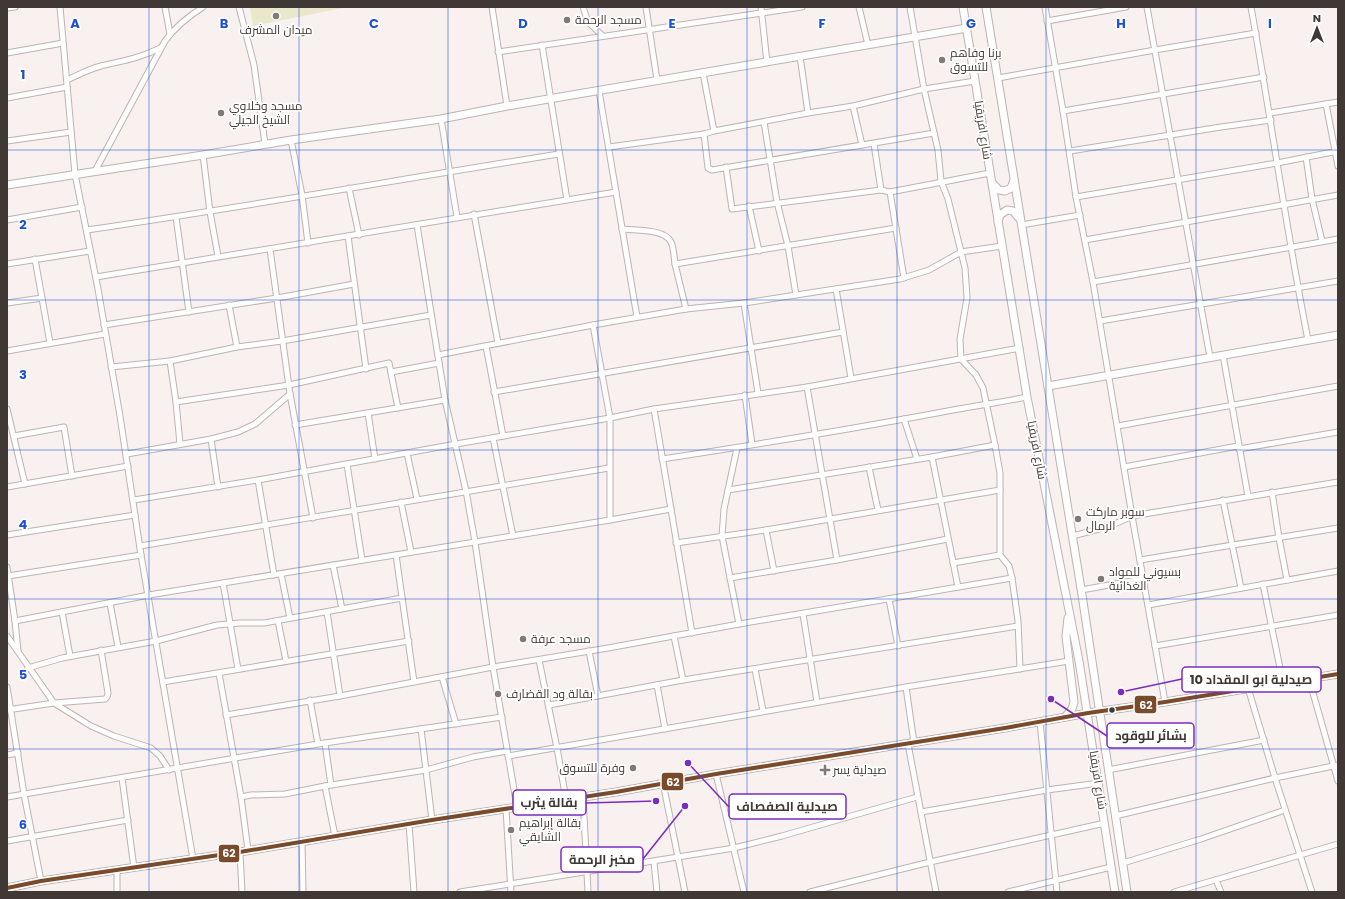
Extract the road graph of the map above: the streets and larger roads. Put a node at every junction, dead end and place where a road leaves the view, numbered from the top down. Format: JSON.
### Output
{"nodes":[{"id":1,"x":15,"y":7,"type":"edge"},
{"id":2,"x":60,"y":7,"type":"edge"},
{"id":3,"x":165,"y":7,"type":"edge"},
{"id":4,"x":203,"y":7,"type":"edge"},
{"id":5,"x":239,"y":7,"type":"edge"},
{"id":6,"x":492,"y":7,"type":"edge"},
{"id":7,"x":583,"y":7,"type":"edge"},
{"id":8,"x":646,"y":7,"type":"edge"},
{"id":9,"x":761,"y":7,"type":"edge"},
{"id":10,"x":802,"y":7,"type":"edge"},
{"id":11,"x":859,"y":7,"type":"edge"},
{"id":12,"x":910,"y":7,"type":"edge"},
{"id":13,"x":963,"y":7,"type":"edge"},
{"id":14,"x":986,"y":7,"type":"edge"},
{"id":15,"x":1045,"y":7,"type":"edge"},
{"id":16,"x":1126,"y":7,"type":"edge"},
{"id":17,"x":1147,"y":7,"type":"edge"},
{"id":18,"x":1251,"y":7,"type":"edge"},
{"id":19,"x":7,"y":8,"type":"edge"},
{"id":20,"x":762,"y":14,"type":"junction"},
{"id":21,"x":1047,"y":21,"type":"junction"},
{"id":22,"x":967,"y":28,"type":"junction"},
{"id":23,"x":649,"y":30,"type":"junction"},
{"id":24,"x":1256,"y":33,"type":"junction"},
{"id":25,"x":170,"y":34,"type":"junction"},
{"id":26,"x":603,"y":36,"type":"junction"},
{"id":27,"x":916,"y":37,"type":"junction"},
{"id":28,"x":63,"y":43,"type":"junction"},
{"id":29,"x":542,"y":45,"type":"junction"},
{"id":30,"x":868,"y":45,"type":"junction"},
{"id":31,"x":161,"y":47,"type":"junction"},
{"id":32,"x":1155,"y":50,"type":"junction"},
{"id":33,"x":498,"y":52,"type":"junction"},
{"id":34,"x":7,"y":53,"type":"edge"},
{"id":35,"x":800,"y":56,"type":"junction"},
{"id":36,"x":767,"y":62,"type":"junction"},
{"id":37,"x":1055,"y":68,"type":"junction"},
{"id":38,"x":703,"y":73,"type":"junction"},
{"id":39,"x":998,"y":78,"type":"junction"},
{"id":40,"x":1264,"y":78,"type":"junction"},
{"id":41,"x":67,"y":80,"type":"junction"},
{"id":42,"x":657,"y":80,"type":"junction"},
{"id":43,"x":975,"y":81,"type":"junction"},
{"id":44,"x":68,"y":87,"type":"junction"},
{"id":45,"x":924,"y":89,"type":"junction"},
{"id":46,"x":599,"y":91,"type":"junction"},
{"id":47,"x":1164,"y":94,"type":"junction"},
{"id":48,"x":7,"y":98,"type":"edge"},
{"id":49,"x":551,"y":98,"type":"junction"},
{"id":50,"x":1338,"y":102,"type":"edge"},
{"id":51,"x":1326,"y":104,"type":"junction"},
{"id":52,"x":507,"y":106,"type":"junction"},
{"id":53,"x":853,"y":106,"type":"junction"},
{"id":54,"x":1063,"y":111,"type":"junction"},
{"id":55,"x":808,"y":113,"type":"junction"},
{"id":56,"x":1270,"y":113,"type":"junction"},
{"id":57,"x":441,"y":119,"type":"junction"},
{"id":58,"x":1271,"y":120,"type":"junction"},
{"id":59,"x":764,"y":122,"type":"junction"},
{"id":60,"x":714,"y":131,"type":"junction"},
{"id":61,"x":71,"y":132,"type":"junction"},
{"id":62,"x":934,"y":133,"type":"junction"},
{"id":63,"x":704,"y":134,"type":"junction"},
{"id":64,"x":1171,"y":136,"type":"junction"},
{"id":65,"x":291,"y":140,"type":"junction"},
{"id":66,"x":7,"y":141,"type":"edge"},
{"id":67,"x":266,"y":144,"type":"junction"},
{"id":68,"x":874,"y":144,"type":"junction"},
{"id":69,"x":862,"y":145,"type":"junction"},
{"id":70,"x":609,"y":147,"type":"junction"},
{"id":71,"x":1070,"y":151,"type":"junction"},
{"id":72,"x":1336,"y":151,"type":"edge"},
{"id":73,"x":559,"y":154,"type":"junction"},
{"id":74,"x":202,"y":155,"type":"junction"},
{"id":75,"x":1306,"y":157,"type":"junction"},
{"id":76,"x":770,"y":161,"type":"junction"},
{"id":77,"x":1277,"y":163,"type":"junction"},
{"id":78,"x":1338,"y":166,"type":"edge"},
{"id":79,"x":726,"y":167,"type":"junction"},
{"id":80,"x":95,"y":171,"type":"junction"},
{"id":81,"x":450,"y":171,"type":"junction"},
{"id":82,"x":75,"y":174,"type":"junction"},
{"id":83,"x":991,"y":176,"type":"junction"},
{"id":84,"x":1014,"y":179,"type":"junction"},
{"id":85,"x":1179,"y":180,"type":"junction"},
{"id":86,"x":941,"y":181,"type":"junction"},
{"id":87,"x":7,"y":185,"type":"edge"},
{"id":88,"x":349,"y":188,"type":"junction"},
{"id":89,"x":881,"y":190,"type":"junction"},
{"id":90,"x":616,"y":192,"type":"junction"},
{"id":91,"x":890,"y":192,"type":"junction"},
{"id":92,"x":1338,"y":195,"type":"edge"},
{"id":93,"x":302,"y":196,"type":"junction"},
{"id":94,"x":1076,"y":197,"type":"junction"},
{"id":95,"x":1312,"y":199,"type":"junction"},
{"id":96,"x":566,"y":200,"type":"junction"},
{"id":97,"x":777,"y":202,"type":"junction"},
{"id":98,"x":1284,"y":204,"type":"junction"},
{"id":99,"x":749,"y":206,"type":"junction"},
{"id":100,"x":82,"y":207,"type":"junction"},
{"id":101,"x":210,"y":212,"type":"junction"},
{"id":102,"x":474,"y":214,"type":"junction"},
{"id":103,"x":1080,"y":215,"type":"junction"},
{"id":104,"x":176,"y":217,"type":"junction"},
{"id":105,"x":457,"y":217,"type":"junction"},
{"id":106,"x":7,"y":220,"type":"edge"},
{"id":107,"x":1186,"y":222,"type":"junction"},
{"id":108,"x":1021,"y":223,"type":"junction"},
{"id":109,"x":416,"y":225,"type":"junction"},
{"id":110,"x":999,"y":225,"type":"junction"},
{"id":111,"x":896,"y":228,"type":"junction"},
{"id":112,"x":622,"y":229,"type":"junction"},
{"id":113,"x":87,"y":230,"type":"junction"},
{"id":114,"x":359,"y":234,"type":"junction"},
{"id":115,"x":348,"y":236,"type":"junction"},
{"id":116,"x":1338,"y":239,"type":"edge"},
{"id":117,"x":1085,"y":240,"type":"junction"},
{"id":118,"x":1322,"y":241,"type":"junction"},
{"id":119,"x":308,"y":243,"type":"junction"},
{"id":120,"x":788,"y":246,"type":"junction"},
{"id":121,"x":1002,"y":246,"type":"junction"},
{"id":122,"x":1291,"y":247,"type":"junction"},
{"id":123,"x":270,"y":249,"type":"junction"},
{"id":124,"x":90,"y":251,"type":"junction"},
{"id":125,"x":758,"y":251,"type":"junction"},
{"id":126,"x":961,"y":252,"type":"junction"},
{"id":127,"x":218,"y":256,"type":"junction"},
{"id":128,"x":35,"y":259,"type":"junction"},
{"id":129,"x":182,"y":262,"type":"junction"},
{"id":130,"x":7,"y":264,"type":"edge"},
{"id":131,"x":675,"y":264,"type":"junction"},
{"id":132,"x":1193,"y":264,"type":"junction"},
{"id":133,"x":96,"y":277,"type":"junction"},
{"id":134,"x":904,"y":278,"type":"junction"},
{"id":135,"x":1338,"y":281,"type":"edge"},
{"id":136,"x":1093,"y":282,"type":"junction"},
{"id":137,"x":354,"y":284,"type":"junction"},
{"id":138,"x":1298,"y":288,"type":"junction"},
{"id":139,"x":836,"y":289,"type":"junction"},
{"id":140,"x":796,"y":295,"type":"junction"},
{"id":141,"x":42,"y":298,"type":"junction"},
{"id":142,"x":277,"y":298,"type":"junction"},
{"id":143,"x":744,"y":303,"type":"junction"},
{"id":144,"x":7,"y":304,"type":"edge"},
{"id":145,"x":1200,"y":304,"type":"junction"},
{"id":146,"x":228,"y":305,"type":"junction"},
{"id":147,"x":686,"y":309,"type":"junction"},
{"id":148,"x":189,"y":312,"type":"junction"},
{"id":149,"x":431,"y":315,"type":"junction"},
{"id":150,"x":637,"y":317,"type":"junction"},
{"id":151,"x":1100,"y":321,"type":"junction"},
{"id":152,"x":104,"y":325,"type":"junction"},
{"id":153,"x":593,"y":325,"type":"junction"},
{"id":154,"x":361,"y":327,"type":"junction"},
{"id":155,"x":843,"y":332,"type":"junction"},
{"id":156,"x":105,"y":334,"type":"junction"},
{"id":157,"x":1338,"y":336,"type":"edge"},
{"id":158,"x":1308,"y":340,"type":"junction"},
{"id":159,"x":282,"y":341,"type":"junction"},
{"id":160,"x":50,"y":343,"type":"junction"},
{"id":161,"x":498,"y":343,"type":"junction"},
{"id":162,"x":486,"y":346,"type":"junction"},
{"id":163,"x":237,"y":347,"type":"junction"},
{"id":164,"x":750,"y":347,"type":"junction"},
{"id":165,"x":1020,"y":348,"type":"junction"},
{"id":166,"x":7,"y":351,"type":"edge"},
{"id":167,"x":438,"y":355,"type":"junction"},
{"id":168,"x":1223,"y":355,"type":"junction"},
{"id":169,"x":1210,"y":357,"type":"junction"},
{"id":170,"x":961,"y":359,"type":"junction"},
{"id":171,"x":170,"y":361,"type":"junction"},
{"id":172,"x":439,"y":363,"type":"junction"},
{"id":173,"x":111,"y":367,"type":"junction"},
{"id":174,"x":366,"y":369,"type":"junction"},
{"id":175,"x":391,"y":372,"type":"junction"},
{"id":176,"x":603,"y":373,"type":"junction"},
{"id":177,"x":1110,"y":375,"type":"junction"},
{"id":178,"x":851,"y":378,"type":"junction"},
{"id":179,"x":289,"y":385,"type":"junction"},
{"id":180,"x":1048,"y":386,"type":"junction"},
{"id":181,"x":1338,"y":386,"type":"edge"},
{"id":182,"x":807,"y":387,"type":"junction"},
{"id":183,"x":494,"y":392,"type":"junction"},
{"id":184,"x":758,"y":393,"type":"junction"},
{"id":185,"x":290,"y":394,"type":"junction"},
{"id":186,"x":745,"y":395,"type":"junction"},
{"id":187,"x":1027,"y":397,"type":"junction"},
{"id":188,"x":445,"y":400,"type":"junction"},
{"id":189,"x":176,"y":402,"type":"junction"},
{"id":190,"x":986,"y":405,"type":"junction"},
{"id":191,"x":1232,"y":405,"type":"junction"},
{"id":192,"x":398,"y":408,"type":"junction"},
{"id":193,"x":7,"y":409,"type":"edge"},
{"id":194,"x":654,"y":409,"type":"junction"},
{"id":195,"x":368,"y":413,"type":"junction"},
{"id":196,"x":610,"y":418,"type":"junction"},
{"id":197,"x":904,"y":419,"type":"junction"},
{"id":198,"x":295,"y":425,"type":"junction"},
{"id":199,"x":1118,"y":426,"type":"junction"},
{"id":200,"x":1338,"y":432,"type":"edge"},
{"id":201,"x":815,"y":435,"type":"junction"},
{"id":202,"x":14,"y":436,"type":"junction"},
{"id":203,"x":503,"y":436,"type":"junction"},
{"id":204,"x":493,"y":438,"type":"junction"},
{"id":205,"x":212,"y":439,"type":"junction"},
{"id":206,"x":180,"y":444,"type":"junction"},
{"id":207,"x":456,"y":444,"type":"junction"},
{"id":208,"x":752,"y":444,"type":"junction"},
{"id":209,"x":995,"y":445,"type":"junction"},
{"id":210,"x":1239,"y":447,"type":"junction"},
{"id":211,"x":737,"y":448,"type":"junction"},
{"id":212,"x":407,"y":453,"type":"junction"},
{"id":213,"x":126,"y":454,"type":"junction"},
{"id":214,"x":932,"y":457,"type":"junction"},
{"id":215,"x":375,"y":458,"type":"junction"},
{"id":216,"x":662,"y":459,"type":"junction"},
{"id":217,"x":917,"y":459,"type":"junction"},
{"id":218,"x":347,"y":464,"type":"junction"},
{"id":219,"x":128,"y":466,"type":"junction"},
{"id":220,"x":869,"y":467,"type":"junction"},
{"id":221,"x":1124,"y":467,"type":"junction"},
{"id":222,"x":610,"y":468,"type":"junction"},
{"id":223,"x":304,"y":472,"type":"junction"},
{"id":224,"x":822,"y":475,"type":"junction"},
{"id":225,"x":72,"y":476,"type":"junction"},
{"id":226,"x":258,"y":480,"type":"junction"},
{"id":227,"x":1338,"y":482,"type":"edge"},
{"id":228,"x":25,"y":484,"type":"junction"},
{"id":229,"x":502,"y":485,"type":"junction"},
{"id":230,"x":7,"y":487,"type":"edge"},
{"id":231,"x":218,"y":487,"type":"junction"},
{"id":232,"x":728,"y":490,"type":"junction"},
{"id":233,"x":1000,"y":490,"type":"junction"},
{"id":234,"x":466,"y":491,"type":"junction"},
{"id":235,"x":1272,"y":492,"type":"junction"},
{"id":236,"x":1248,"y":496,"type":"junction"},
{"id":237,"x":417,"y":499,"type":"junction"},
{"id":238,"x":134,"y":500,"type":"junction"},
{"id":239,"x":940,"y":500,"type":"junction"},
{"id":240,"x":1223,"y":500,"type":"junction"},
{"id":241,"x":402,"y":502,"type":"junction"},
{"id":242,"x":671,"y":509,"type":"junction"},
{"id":243,"x":354,"y":510,"type":"junction"},
{"id":244,"x":878,"y":510,"type":"junction"},
{"id":245,"x":135,"y":515,"type":"junction"},
{"id":246,"x":1132,"y":516,"type":"junction"},
{"id":247,"x":313,"y":518,"type":"junction"},
{"id":248,"x":829,"y":519,"type":"junction"},
{"id":249,"x":610,"y":520,"type":"junction"},
{"id":250,"x":265,"y":526,"type":"junction"},
{"id":251,"x":1338,"y":528,"type":"edge"},
{"id":252,"x":766,"y":530,"type":"junction"},
{"id":253,"x":7,"y":535,"type":"edge"},
{"id":254,"x":512,"y":536,"type":"junction"},
{"id":255,"x":722,"y":536,"type":"junction"},
{"id":256,"x":1072,"y":536,"type":"junction"},
{"id":257,"x":1279,"y":538,"type":"junction"},
{"id":258,"x":948,"y":539,"type":"junction"},
{"id":259,"x":475,"y":542,"type":"junction"},
{"id":260,"x":676,"y":543,"type":"junction"},
{"id":261,"x":1232,"y":545,"type":"junction"},
{"id":262,"x":140,"y":546,"type":"junction"},
{"id":263,"x":411,"y":552,"type":"junction"},
{"id":264,"x":1000,"y":554,"type":"junction"},
{"id":265,"x":141,"y":555,"type":"junction"},
{"id":266,"x":396,"y":555,"type":"junction"},
{"id":267,"x":362,"y":560,"type":"junction"},
{"id":268,"x":837,"y":560,"type":"junction"},
{"id":269,"x":1140,"y":560,"type":"junction"},
{"id":270,"x":953,"y":563,"type":"junction"},
{"id":271,"x":333,"y":565,"type":"junction"},
{"id":272,"x":7,"y":567,"type":"edge"},
{"id":273,"x":774,"y":571,"type":"junction"},
{"id":274,"x":1338,"y":571,"type":"edge"},
{"id":275,"x":281,"y":574,"type":"junction"},
{"id":276,"x":274,"y":575,"type":"junction"},
{"id":277,"x":8,"y":576,"type":"junction"},
{"id":278,"x":730,"y":578,"type":"junction"},
{"id":279,"x":1012,"y":578,"type":"junction"},
{"id":280,"x":1143,"y":579,"type":"junction"},
{"id":281,"x":1287,"y":580,"type":"junction"},
{"id":282,"x":223,"y":583,"type":"junction"},
{"id":283,"x":1263,"y":584,"type":"junction"},
{"id":284,"x":958,"y":587,"type":"junction"},
{"id":285,"x":1241,"y":588,"type":"junction"},
{"id":286,"x":1081,"y":590,"type":"junction"},
{"id":287,"x":148,"y":596,"type":"junction"},
{"id":288,"x":402,"y":598,"type":"junction"},
{"id":289,"x":889,"y":599,"type":"junction"},
{"id":290,"x":110,"y":603,"type":"junction"},
{"id":291,"x":1148,"y":605,"type":"junction"},
{"id":292,"x":342,"y":609,"type":"junction"},
{"id":293,"x":62,"y":612,"type":"junction"},
{"id":294,"x":327,"y":612,"type":"junction"},
{"id":295,"x":803,"y":614,"type":"junction"},
{"id":296,"x":1069,"y":614,"type":"junction"},
{"id":297,"x":1338,"y":615,"type":"edge"},
{"id":298,"x":290,"y":618,"type":"junction"},
{"id":299,"x":278,"y":620,"type":"junction"},
{"id":300,"x":15,"y":621,"type":"junction"},
{"id":301,"x":230,"y":623,"type":"junction"},
{"id":302,"x":739,"y":624,"type":"junction"},
{"id":303,"x":1018,"y":626,"type":"junction"},
{"id":304,"x":1272,"y":627,"type":"junction"},
{"id":305,"x":692,"y":633,"type":"junction"},
{"id":306,"x":7,"y":636,"type":"edge"},
{"id":307,"x":674,"y":636,"type":"junction"},
{"id":308,"x":156,"y":641,"type":"junction"},
{"id":309,"x":409,"y":641,"type":"junction"},
{"id":310,"x":898,"y":646,"type":"junction"},
{"id":311,"x":1155,"y":646,"type":"junction"},
{"id":312,"x":118,"y":647,"type":"junction"},
{"id":313,"x":101,"y":650,"type":"junction"},
{"id":314,"x":18,"y":651,"type":"junction"},
{"id":315,"x":589,"y":651,"type":"junction"},
{"id":316,"x":333,"y":653,"type":"junction"},
{"id":317,"x":70,"y":656,"type":"junction"},
{"id":318,"x":539,"y":660,"type":"junction"},
{"id":319,"x":286,"y":661,"type":"junction"},
{"id":320,"x":810,"y":661,"type":"junction"},
{"id":321,"x":1069,"y":661,"type":"junction"},
{"id":322,"x":494,"y":667,"type":"junction"},
{"id":323,"x":28,"y":668,"type":"junction"},
{"id":324,"x":755,"y":669,"type":"junction"},
{"id":325,"x":1020,"y":669,"type":"junction"},
{"id":326,"x":238,"y":670,"type":"junction"},
{"id":327,"x":220,"y":673,"type":"junction"},
{"id":328,"x":1338,"y":674,"type":"edge"},
{"id":329,"x":442,"y":677,"type":"junction"},
{"id":330,"x":1309,"y":679,"type":"junction"},
{"id":331,"x":683,"y":680,"type":"junction"},
{"id":332,"x":163,"y":682,"type":"junction"},
{"id":333,"x":414,"y":682,"type":"junction"},
{"id":334,"x":1283,"y":683,"type":"junction"},
{"id":335,"x":657,"y":685,"type":"junction"},
{"id":336,"x":7,"y":687,"type":"edge"},
{"id":337,"x":906,"y":687,"type":"junction"},
{"id":338,"x":1248,"y":688,"type":"junction"},
{"id":339,"x":340,"y":696,"type":"junction"},
{"id":340,"x":598,"y":696,"type":"junction"},
{"id":341,"x":310,"y":700,"type":"junction"},
{"id":342,"x":817,"y":702,"type":"junction"},
{"id":343,"x":1165,"y":702,"type":"junction"},
{"id":344,"x":54,"y":703,"type":"junction"},
{"id":345,"x":549,"y":705,"type":"junction"},
{"id":346,"x":9,"y":709,"type":"edge"},
{"id":347,"x":1099,"y":711,"type":"junction"},
{"id":348,"x":763,"y":712,"type":"junction"},
{"id":349,"x":1088,"y":713,"type":"junction"},
{"id":350,"x":226,"y":715,"type":"junction"},
{"id":351,"x":502,"y":716,"type":"junction"},
{"id":352,"x":1065,"y":717,"type":"junction"},
{"id":353,"x":1040,"y":722,"type":"junction"},
{"id":354,"x":456,"y":724,"type":"junction"},
{"id":355,"x":421,"y":729,"type":"junction"},
{"id":356,"x":665,"y":729,"type":"junction"},
{"id":357,"x":1264,"y":740,"type":"junction"},
{"id":358,"x":325,"y":743,"type":"junction"},
{"id":359,"x":911,"y":743,"type":"junction"},
{"id":360,"x":318,"y":744,"type":"junction"},
{"id":361,"x":557,"y":748,"type":"junction"},
{"id":362,"x":18,"y":753,"type":"junction"},
{"id":363,"x":508,"y":753,"type":"junction"},
{"id":364,"x":7,"y":755,"type":"edge"},
{"id":365,"x":234,"y":759,"type":"junction"},
{"id":366,"x":1336,"y":765,"type":"edge"},
{"id":367,"x":177,"y":768,"type":"junction"},
{"id":368,"x":169,"y":770,"type":"junction"},
{"id":369,"x":426,"y":770,"type":"junction"},
{"id":370,"x":1108,"y":770,"type":"junction"},
{"id":371,"x":716,"y":774,"type":"junction"},
{"id":372,"x":122,"y":778,"type":"junction"},
{"id":373,"x":1275,"y":778,"type":"junction"},
{"id":374,"x":1338,"y":781,"type":"edge"},
{"id":375,"x":663,"y":783,"type":"junction"},
{"id":376,"x":1098,"y":783,"type":"junction"},
{"id":377,"x":331,"y":785,"type":"junction"},
{"id":378,"x":325,"y":786,"type":"junction"},
{"id":379,"x":1047,"y":790,"type":"junction"},
{"id":380,"x":24,"y":794,"type":"junction"},
{"id":381,"x":7,"y":797,"type":"edge"},
{"id":382,"x":241,"y":797,"type":"junction"},
{"id":383,"x":583,"y":797,"type":"junction"},
{"id":384,"x":917,"y":797,"type":"junction"},
{"id":385,"x":566,"y":799,"type":"junction"},
{"id":386,"x":517,"y":807,"type":"junction"},
{"id":387,"x":506,"y":809,"type":"junction"},
{"id":388,"x":1285,"y":810,"type":"junction"},
{"id":389,"x":921,"y":812,"type":"junction"},
{"id":390,"x":1116,"y":816,"type":"junction"},
{"id":391,"x":128,"y":820,"type":"junction"},
{"id":392,"x":432,"y":820,"type":"junction"},
{"id":393,"x":1105,"y":823,"type":"junction"},
{"id":394,"x":409,"y":824,"type":"junction"},
{"id":395,"x":335,"y":836,"type":"junction"},
{"id":396,"x":1050,"y":836,"type":"junction"},
{"id":397,"x":33,"y":837,"type":"junction"},
{"id":398,"x":7,"y":841,"type":"edge"},
{"id":399,"x":302,"y":842,"type":"junction"},
{"id":400,"x":1338,"y":844,"type":"edge"},
{"id":401,"x":734,"y":848,"type":"junction"},
{"id":402,"x":248,"y":850,"type":"junction"},
{"id":403,"x":240,"y":852,"type":"junction"},
{"id":404,"x":1300,"y":855,"type":"junction"},
{"id":405,"x":678,"y":857,"type":"junction"},
{"id":406,"x":193,"y":859,"type":"junction"},
{"id":407,"x":654,"y":862,"type":"junction"},
{"id":408,"x":930,"y":862,"type":"junction"},
{"id":409,"x":1123,"y":864,"type":"junction"},
{"id":410,"x":1112,"y":866,"type":"junction"},
{"id":411,"x":134,"y":868,"type":"junction"},
{"id":412,"x":117,"y":871,"type":"junction"},
{"id":413,"x":587,"y":872,"type":"junction"},
{"id":414,"x":1056,"y":880,"type":"junction"},
{"id":415,"x":1216,"y":880,"type":"junction"},
{"id":416,"x":41,"y":881,"type":"junction"},
{"id":417,"x":511,"y":883,"type":"junction"},
{"id":418,"x":7,"y":888,"type":"edge"},
{"id":419,"x":117,"y":892,"type":"edge"},
{"id":420,"x":242,"y":892,"type":"edge"},
{"id":421,"x":303,"y":892,"type":"edge"},
{"id":422,"x":414,"y":892,"type":"edge"},
{"id":423,"x":460,"y":892,"type":"edge"},
{"id":424,"x":511,"y":892,"type":"edge"},
{"id":425,"x":588,"y":892,"type":"edge"},
{"id":426,"x":657,"y":892,"type":"edge"},
{"id":427,"x":685,"y":892,"type":"edge"},
{"id":428,"x":744,"y":892,"type":"edge"},
{"id":429,"x":810,"y":892,"type":"edge"},
{"id":430,"x":936,"y":892,"type":"edge"},
{"id":431,"x":1008,"y":892,"type":"edge"},
{"id":432,"x":1057,"y":892,"type":"edge"},
{"id":433,"x":1115,"y":892,"type":"edge"},
{"id":434,"x":1127,"y":892,"type":"edge"},
{"id":435,"x":1174,"y":892,"type":"edge"},
{"id":436,"x":1221,"y":892,"type":"edge"},
{"id":437,"x":1312,"y":892,"type":"edge"}],
"edges":[{"from":1,"to":19,"type":"street"},
{"from":2,"to":28,"type":"street"},
{"from":3,"to":25,"type":"street"},
{"from":4,"to":25,"type":"street"},
{"from":5,"to":67,"type":"street"},
{"from":6,"to":33,"type":"street"},
{"from":7,"to":26,"type":"street"},
{"from":8,"to":23,"type":"street"},
{"from":9,"to":20,"type":"street"},
{"from":10,"to":20,"type":"street"},
{"from":11,"to":30,"type":"street"},
{"from":12,"to":27,"type":"street"},
{"from":13,"to":22,"type":"street","name":"شارع افريقيا"},
{"from":14,"to":39,"type":"street","name":"شارع افريقيا"},
{"from":15,"to":21,"type":"street"},
{"from":16,"to":21,"type":"street"},
{"from":17,"to":32,"type":"street"},
{"from":18,"to":24,"type":"street"},
{"from":20,"to":23,"type":"street"},
{"from":20,"to":36,"type":"street"},
{"from":21,"to":37,"type":"street"},
{"from":22,"to":27,"type":"street"},
{"from":22,"to":43,"type":"street","name":"شارع افريقيا"},
{"from":23,"to":26,"type":"street"},
{"from":23,"to":42,"type":"street"},
{"from":24,"to":32,"type":"street"},
{"from":24,"to":40,"type":"street"},
{"from":25,"to":31,"type":"street"},
{"from":26,"to":29,"type":"street"},
{"from":27,"to":30,"type":"street"},
{"from":27,"to":45,"type":"street"},
{"from":28,"to":34,"type":"street"},
{"from":28,"to":41,"type":"street"},
{"from":29,"to":33,"type":"street"},
{"from":29,"to":49,"type":"street"},
{"from":30,"to":35,"type":"street"},
{"from":31,"to":41,"type":"street"},
{"from":31,"to":80,"type":"street"},
{"from":32,"to":37,"type":"street"},
{"from":32,"to":47,"type":"street"},
{"from":33,"to":52,"type":"street"},
{"from":35,"to":36,"type":"street"},
{"from":35,"to":55,"type":"street"},
{"from":36,"to":38,"type":"street"},
{"from":37,"to":39,"type":"street"},
{"from":37,"to":54,"type":"street"},
{"from":38,"to":42,"type":"street"},
{"from":38,"to":60,"type":"street"},
{"from":39,"to":84,"type":"street","name":"شارع افريقيا"},
{"from":40,"to":47,"type":"street"},
{"from":40,"to":56,"type":"street"},
{"from":41,"to":44,"type":"street"},
{"from":42,"to":46,"type":"street"},
{"from":43,"to":45,"type":"street"},
{"from":43,"to":83,"type":"street","name":"شارع افريقيا"},
{"from":44,"to":48,"type":"street"},
{"from":44,"to":61,"type":"street"},
{"from":45,"to":53,"type":"street"},
{"from":45,"to":62,"type":"street"},
{"from":46,"to":49,"type":"street"},
{"from":46,"to":70,"type":"street"},
{"from":47,"to":54,"type":"street"},
{"from":47,"to":64,"type":"street"},
{"from":49,"to":52,"type":"street"},
{"from":49,"to":73,"type":"street"},
{"from":50,"to":51,"type":"street"},
{"from":51,"to":56,"type":"street"},
{"from":51,"to":72,"type":"street"},
{"from":52,"to":57,"type":"street"},
{"from":53,"to":55,"type":"street"},
{"from":53,"to":69,"type":"street"},
{"from":54,"to":71,"type":"street"},
{"from":55,"to":59,"type":"street"},
{"from":56,"to":58,"type":"street"},
{"from":57,"to":65,"type":"street"},
{"from":57,"to":81,"type":"street"},
{"from":58,"to":64,"type":"street"},
{"from":58,"to":77,"type":"street"},
{"from":59,"to":60,"type":"street"},
{"from":59,"to":76,"type":"street"},
{"from":60,"to":63,"type":"street"},
{"from":61,"to":66,"type":"street"},
{"from":61,"to":82,"type":"street"},
{"from":62,"to":68,"type":"street"},
{"from":62,"to":86,"type":"street"},
{"from":63,"to":70,"type":"street"},
{"from":63,"to":79,"type":"street"},
{"from":64,"to":71,"type":"street"},
{"from":64,"to":85,"type":"street"},
{"from":65,"to":67,"type":"street"},
{"from":65,"to":93,"type":"street"},
{"from":67,"to":74,"type":"street"},
{"from":68,"to":69,"type":"street"},
{"from":68,"to":89,"type":"street"},
{"from":69,"to":76,"type":"street"},
{"from":70,"to":90,"type":"street"},
{"from":71,"to":94,"type":"street"},
{"from":72,"to":75,"type":"street"},
{"from":72,"to":78,"type":"street"},
{"from":73,"to":81,"type":"street"},
{"from":73,"to":96,"type":"street"},
{"from":74,"to":80,"type":"street"},
{"from":74,"to":101,"type":"street"},
{"from":75,"to":77,"type":"street"},
{"from":75,"to":95,"type":"street"},
{"from":76,"to":79,"type":"street"},
{"from":76,"to":97,"type":"street"},
{"from":77,"to":85,"type":"street"},
{"from":77,"to":98,"type":"street"},
{"from":79,"to":99,"type":"street"},
{"from":80,"to":82,"type":"street"},
{"from":81,"to":88,"type":"street"},
{"from":81,"to":105,"type":"street"},
{"from":82,"to":87,"type":"street"},
{"from":82,"to":100,"type":"street"},
{"from":83,"to":84,"type":"street"},
{"from":83,"to":86,"type":"street"},
{"from":83,"to":110,"type":"street","name":"شارع افريقيا"},
{"from":84,"to":108,"type":"street","name":"شارع افريقيا"},
{"from":85,"to":94,"type":"street"},
{"from":85,"to":107,"type":"street"},
{"from":86,"to":91,"type":"street"},
{"from":86,"to":126,"type":"street"},
{"from":88,"to":93,"type":"street"},
{"from":88,"to":114,"type":"street"},
{"from":89,"to":91,"type":"street"},
{"from":89,"to":97,"type":"street"},
{"from":90,"to":96,"type":"street"},
{"from":90,"to":112,"type":"street"},
{"from":91,"to":111,"type":"street"},
{"from":92,"to":95,"type":"street"},
{"from":93,"to":101,"type":"street"},
{"from":93,"to":119,"type":"street"},
{"from":94,"to":103,"type":"street"},
{"from":95,"to":98,"type":"street"},
{"from":95,"to":118,"type":"street"},
{"from":96,"to":102,"type":"street"},
{"from":97,"to":99,"type":"street"},
{"from":97,"to":120,"type":"street"},
{"from":98,"to":107,"type":"street"},
{"from":98,"to":122,"type":"street"},
{"from":99,"to":125,"type":"street"},
{"from":100,"to":106,"type":"street"},
{"from":100,"to":113,"type":"street"},
{"from":101,"to":104,"type":"street"},
{"from":101,"to":127,"type":"street"},
{"from":102,"to":105,"type":"street"},
{"from":102,"to":161,"type":"street"},
{"from":103,"to":108,"type":"street"},
{"from":103,"to":117,"type":"street"},
{"from":104,"to":113,"type":"street"},
{"from":104,"to":129,"type":"street"},
{"from":105,"to":109,"type":"street"},
{"from":107,"to":117,"type":"street"},
{"from":107,"to":132,"type":"street"},
{"from":108,"to":110,"type":"street"},
{"from":108,"to":180,"type":"street","name":"شارع افريقيا"},
{"from":109,"to":114,"type":"street"},
{"from":109,"to":149,"type":"street"},
{"from":110,"to":121,"type":"street","name":"شارع افريقيا"},
{"from":111,"to":120,"type":"street"},
{"from":111,"to":134,"type":"street"},
{"from":112,"to":131,"type":"street"},
{"from":112,"to":150,"type":"street"},
{"from":113,"to":124,"type":"street"},
{"from":114,"to":115,"type":"street"},
{"from":115,"to":119,"type":"street"},
{"from":115,"to":137,"type":"street"},
{"from":116,"to":118,"type":"street"},
{"from":117,"to":136,"type":"street"},
{"from":118,"to":122,"type":"street"},
{"from":119,"to":123,"type":"street"},
{"from":120,"to":125,"type":"street"},
{"from":120,"to":140,"type":"street"},
{"from":121,"to":126,"type":"street"},
{"from":121,"to":165,"type":"street","name":"شارع افريقيا"},
{"from":122,"to":132,"type":"street"},
{"from":122,"to":138,"type":"street"},
{"from":123,"to":127,"type":"street"},
{"from":123,"to":142,"type":"street"},
{"from":124,"to":128,"type":"street"},
{"from":124,"to":133,"type":"street"},
{"from":125,"to":131,"type":"street"},
{"from":126,"to":134,"type":"street"},
{"from":126,"to":170,"type":"street"},
{"from":127,"to":129,"type":"street"},
{"from":128,"to":130,"type":"street"},
{"from":128,"to":141,"type":"street"},
{"from":129,"to":133,"type":"street"},
{"from":129,"to":148,"type":"street"},
{"from":131,"to":147,"type":"street"},
{"from":132,"to":136,"type":"street"},
{"from":132,"to":145,"type":"street"},
{"from":133,"to":152,"type":"street"},
{"from":134,"to":139,"type":"street"},
{"from":135,"to":138,"type":"street"},
{"from":136,"to":151,"type":"street"},
{"from":137,"to":142,"type":"street"},
{"from":137,"to":154,"type":"street"},
{"from":138,"to":145,"type":"street"},
{"from":138,"to":158,"type":"street"},
{"from":139,"to":140,"type":"street"},
{"from":139,"to":155,"type":"street"},
{"from":140,"to":143,"type":"street"},
{"from":141,"to":144,"type":"street"},
{"from":141,"to":160,"type":"street"},
{"from":142,"to":146,"type":"street"},
{"from":142,"to":159,"type":"street"},
{"from":143,"to":147,"type":"street"},
{"from":143,"to":164,"type":"street"},
{"from":145,"to":151,"type":"street"},
{"from":145,"to":169,"type":"street"},
{"from":146,"to":148,"type":"street"},
{"from":146,"to":163,"type":"street"},
{"from":147,"to":150,"type":"street"},
{"from":148,"to":152,"type":"street"},
{"from":149,"to":154,"type":"street"},
{"from":149,"to":167,"type":"street"},
{"from":150,"to":153,"type":"street"},
{"from":151,"to":177,"type":"street"},
{"from":152,"to":156,"type":"street"},
{"from":153,"to":161,"type":"street"},
{"from":153,"to":176,"type":"street"},
{"from":154,"to":159,"type":"street"},
{"from":154,"to":174,"type":"street"},
{"from":155,"to":164,"type":"street"},
{"from":155,"to":178,"type":"street"},
{"from":156,"to":160,"type":"street"},
{"from":156,"to":173,"type":"street"},
{"from":157,"to":158,"type":"street"},
{"from":158,"to":168,"type":"street"},
{"from":159,"to":163,"type":"street"},
{"from":159,"to":179,"type":"street"},
{"from":160,"to":166,"type":"street"},
{"from":161,"to":162,"type":"street"},
{"from":162,"to":167,"type":"street"},
{"from":162,"to":183,"type":"street"},
{"from":163,"to":171,"type":"street"},
{"from":164,"to":176,"type":"street"},
{"from":164,"to":184,"type":"street"},
{"from":165,"to":170,"type":"street"},
{"from":165,"to":187,"type":"street","name":"شارع افريقيا"},
{"from":167,"to":172,"type":"street"},
{"from":168,"to":169,"type":"street"},
{"from":168,"to":191,"type":"street"},
{"from":169,"to":177,"type":"street"},
{"from":170,"to":178,"type":"street"},
{"from":170,"to":190,"type":"street"},
{"from":171,"to":173,"type":"street"},
{"from":171,"to":189,"type":"street"},
{"from":172,"to":175,"type":"street"},
{"from":172,"to":188,"type":"street"},
{"from":173,"to":213,"type":"street"},
{"from":174,"to":175,"type":"street"},
{"from":174,"to":179,"type":"street"},
{"from":175,"to":192,"type":"street"},
{"from":176,"to":183,"type":"street"},
{"from":176,"to":196,"type":"street"},
{"from":177,"to":180,"type":"street"},
{"from":177,"to":199,"type":"street"},
{"from":178,"to":182,"type":"street"},
{"from":179,"to":185,"type":"street"},
{"from":179,"to":189,"type":"street"},
{"from":180,"to":256,"type":"street","name":"شارع افريقيا"},
{"from":181,"to":191,"type":"street"},
{"from":182,"to":184,"type":"street"},
{"from":182,"to":201,"type":"street"},
{"from":183,"to":203,"type":"street"},
{"from":184,"to":186,"type":"street"},
{"from":185,"to":198,"type":"street"},
{"from":185,"to":205,"type":"street"},
{"from":186,"to":194,"type":"street"},
{"from":186,"to":208,"type":"street"},
{"from":187,"to":190,"type":"street"},
{"from":187,"to":296,"type":"street","name":"شارع افريقيا"},
{"from":188,"to":192,"type":"street"},
{"from":188,"to":207,"type":"street"},
{"from":189,"to":206,"type":"street"},
{"from":190,"to":197,"type":"street"},
{"from":190,"to":209,"type":"street"},
{"from":191,"to":199,"type":"street"},
{"from":191,"to":210,"type":"street"},
{"from":192,"to":195,"type":"street"},
{"from":193,"to":202,"type":"street"},
{"from":194,"to":196,"type":"street"},
{"from":194,"to":216,"type":"street"},
{"from":195,"to":198,"type":"street"},
{"from":195,"to":215,"type":"street"},
{"from":196,"to":203,"type":"street"},
{"from":196,"to":222,"type":"street"},
{"from":197,"to":201,"type":"street"},
{"from":197,"to":217,"type":"street"},
{"from":198,"to":223,"type":"street"},
{"from":199,"to":221,"type":"street"},
{"from":200,"to":210,"type":"street"},
{"from":201,"to":208,"type":"street"},
{"from":201,"to":224,"type":"street"},
{"from":202,"to":225,"type":"street"},
{"from":202,"to":228,"type":"street"},
{"from":203,"to":204,"type":"street"},
{"from":204,"to":207,"type":"street"},
{"from":204,"to":229,"type":"street"},
{"from":205,"to":206,"type":"street"},
{"from":205,"to":231,"type":"street"},
{"from":206,"to":213,"type":"street"},
{"from":207,"to":212,"type":"street"},
{"from":207,"to":234,"type":"street"},
{"from":208,"to":211,"type":"street"},
{"from":209,"to":214,"type":"street"},
{"from":209,"to":233,"type":"street"},
{"from":210,"to":221,"type":"street"},
{"from":210,"to":236,"type":"street"},
{"from":211,"to":216,"type":"street"},
{"from":211,"to":232,"type":"street"},
{"from":212,"to":215,"type":"street"},
{"from":212,"to":237,"type":"street"},
{"from":213,"to":219,"type":"street"},
{"from":214,"to":217,"type":"street"},
{"from":214,"to":239,"type":"street"},
{"from":215,"to":218,"type":"street"},
{"from":216,"to":242,"type":"street"},
{"from":217,"to":220,"type":"street"},
{"from":218,"to":223,"type":"street"},
{"from":218,"to":243,"type":"street"},
{"from":219,"to":225,"type":"street"},
{"from":219,"to":238,"type":"street"},
{"from":220,"to":224,"type":"street"},
{"from":220,"to":244,"type":"street"},
{"from":221,"to":246,"type":"street"},
{"from":222,"to":229,"type":"street"},
{"from":222,"to":249,"type":"street"},
{"from":223,"to":226,"type":"street"},
{"from":223,"to":247,"type":"street"},
{"from":224,"to":232,"type":"street"},
{"from":224,"to":248,"type":"street"},
{"from":225,"to":228,"type":"street"},
{"from":226,"to":231,"type":"street"},
{"from":226,"to":250,"type":"street"},
{"from":227,"to":235,"type":"street"},
{"from":228,"to":230,"type":"street"},
{"from":229,"to":234,"type":"street"},
{"from":229,"to":254,"type":"street"},
{"from":231,"to":238,"type":"street"},
{"from":232,"to":255,"type":"street"},
{"from":233,"to":239,"type":"street"},
{"from":233,"to":264,"type":"street"},
{"from":234,"to":237,"type":"street"},
{"from":234,"to":259,"type":"street"},
{"from":235,"to":236,"type":"street"},
{"from":235,"to":257,"type":"street"},
{"from":236,"to":240,"type":"street"},
{"from":237,"to":241,"type":"street"},
{"from":238,"to":245,"type":"street"},
{"from":239,"to":244,"type":"street"},
{"from":239,"to":258,"type":"street"},
{"from":240,"to":246,"type":"street"},
{"from":240,"to":261,"type":"street"},
{"from":241,"to":243,"type":"street"},
{"from":241,"to":263,"type":"street"},
{"from":242,"to":249,"type":"street"},
{"from":242,"to":260,"type":"street"},
{"from":243,"to":247,"type":"street"},
{"from":243,"to":267,"type":"street"},
{"from":244,"to":248,"type":"street"},
{"from":245,"to":253,"type":"street"},
{"from":245,"to":262,"type":"street"},
{"from":246,"to":256,"type":"street"},
{"from":246,"to":269,"type":"street"},
{"from":247,"to":250,"type":"street"},
{"from":248,"to":252,"type":"street"},
{"from":248,"to":268,"type":"street"},
{"from":249,"to":254,"type":"street"},
{"from":250,"to":262,"type":"street"},
{"from":250,"to":276,"type":"street"},
{"from":251,"to":257,"type":"street"},
{"from":252,"to":255,"type":"street"},
{"from":252,"to":273,"type":"street"},
{"from":254,"to":259,"type":"street"},
{"from":255,"to":260,"type":"street"},
{"from":255,"to":278,"type":"street"},
{"from":256,"to":286,"type":"street","name":"شارع افريقيا"},
{"from":257,"to":261,"type":"street"},
{"from":257,"to":281,"type":"street"},
{"from":258,"to":268,"type":"street"},
{"from":258,"to":270,"type":"street"},
{"from":259,"to":263,"type":"street"},
{"from":259,"to":322,"type":"street"},
{"from":260,"to":305,"type":"street"},
{"from":261,"to":269,"type":"street"},
{"from":261,"to":285,"type":"street"},
{"from":262,"to":265,"type":"street"},
{"from":263,"to":266,"type":"street"},
{"from":264,"to":270,"type":"street"},
{"from":264,"to":279,"type":"street"},
{"from":265,"to":277,"type":"street"},
{"from":265,"to":287,"type":"street"},
{"from":266,"to":267,"type":"street"},
{"from":266,"to":288,"type":"street"},
{"from":267,"to":271,"type":"street"},
{"from":268,"to":273,"type":"street"},
{"from":269,"to":280,"type":"street"},
{"from":270,"to":284,"type":"street"},
{"from":271,"to":275,"type":"street"},
{"from":271,"to":292,"type":"street"},
{"from":272,"to":277,"type":"street"},
{"from":273,"to":278,"type":"street"},
{"from":274,"to":281,"type":"street"},
{"from":275,"to":276,"type":"street"},
{"from":275,"to":298,"type":"street"},
{"from":276,"to":282,"type":"street"},
{"from":277,"to":300,"type":"street"},
{"from":278,"to":302,"type":"street"},
{"from":279,"to":284,"type":"street"},
{"from":279,"to":303,"type":"street"},
{"from":280,"to":286,"type":"street"},
{"from":280,"to":291,"type":"street"},
{"from":281,"to":283,"type":"street"},
{"from":282,"to":287,"type":"street"},
{"from":282,"to":301,"type":"street"},
{"from":283,"to":285,"type":"street"},
{"from":283,"to":304,"type":"street"},
{"from":284,"to":289,"type":"street"},
{"from":285,"to":291,"type":"street"},
{"from":286,"to":347,"type":"street","name":"شارع افريقيا"},
{"from":287,"to":290,"type":"street"},
{"from":287,"to":308,"type":"street"},
{"from":288,"to":292,"type":"street"},
{"from":288,"to":309,"type":"street"},
{"from":289,"to":295,"type":"street"},
{"from":289,"to":310,"type":"street"},
{"from":290,"to":293,"type":"street"},
{"from":290,"to":312,"type":"street"},
{"from":291,"to":311,"type":"street"},
{"from":292,"to":294,"type":"street"},
{"from":293,"to":300,"type":"street"},
{"from":293,"to":317,"type":"street"},
{"from":294,"to":298,"type":"street"},
{"from":294,"to":316,"type":"street"},
{"from":295,"to":302,"type":"street"},
{"from":295,"to":320,"type":"street"},
{"from":296,"to":321,"type":"street"},
{"from":296,"to":349,"type":"street","name":"شارع افريقيا"},
{"from":297,"to":304,"type":"street"},
{"from":298,"to":299,"type":"street"},
{"from":299,"to":301,"type":"street"},
{"from":299,"to":319,"type":"street"},
{"from":300,"to":314,"type":"street"},
{"from":301,"to":308,"type":"street"},
{"from":301,"to":326,"type":"street"},
{"from":302,"to":305,"type":"street"},
{"from":303,"to":310,"type":"street"},
{"from":303,"to":325,"type":"street"},
{"from":304,"to":311,"type":"street"},
{"from":304,"to":334,"type":"street"},
{"from":305,"to":307,"type":"street"},
{"from":306,"to":314,"type":"street"},
{"from":307,"to":315,"type":"street"},
{"from":307,"to":331,"type":"street"},
{"from":308,"to":312,"type":"street"},
{"from":308,"to":332,"type":"street"},
{"from":309,"to":316,"type":"street"},
{"from":309,"to":333,"type":"street"},
{"from":310,"to":320,"type":"street"},
{"from":311,"to":343,"type":"street"},
{"from":312,"to":313,"type":"street"},
{"from":313,"to":317,"type":"street"},
{"from":313,"to":344,"type":"street"},
{"from":314,"to":323,"type":"street"},
{"from":315,"to":318,"type":"street"},
{"from":315,"to":340,"type":"street"},
{"from":316,"to":319,"type":"street"},
{"from":316,"to":339,"type":"street"},
{"from":317,"to":323,"type":"street"},
{"from":318,"to":322,"type":"street"},
{"from":318,"to":345,"type":"street"},
{"from":319,"to":326,"type":"street"},
{"from":320,"to":324,"type":"street"},
{"from":320,"to":342,"type":"street"},
{"from":321,"to":325,"type":"street"},
{"from":321,"to":352,"type":"street"},
{"from":322,"to":329,"type":"street"},
{"from":322,"to":351,"type":"street"},
{"from":323,"to":344,"type":"street"},
{"from":324,"to":331,"type":"street"},
{"from":324,"to":348,"type":"street"},
{"from":325,"to":337,"type":"street"},
{"from":326,"to":327,"type":"street"},
{"from":327,"to":332,"type":"street"},
{"from":327,"to":350,"type":"street"},
{"from":328,"to":330,"type":"street"},
{"from":329,"to":333,"type":"street"},
{"from":329,"to":354,"type":"street"},
{"from":330,"to":334,"type":"street"},
{"from":330,"to":366,"type":"street"},
{"from":331,"to":335,"type":"street"},
{"from":332,"to":367,"type":"street"},
{"from":333,"to":339,"type":"street"},
{"from":334,"to":338,"type":"street"},
{"from":335,"to":340,"type":"street"},
{"from":335,"to":356,"type":"street"},
{"from":336,"to":346,"type":"street"},
{"from":337,"to":342,"type":"street"},
{"from":337,"to":359,"type":"street"},
{"from":338,"to":343,"type":"street"},
{"from":338,"to":357,"type":"street"},
{"from":339,"to":341,"type":"street"},
{"from":340,"to":345,"type":"street"},
{"from":341,"to":350,"type":"street"},
{"from":341,"to":360,"type":"street"},
{"from":342,"to":348,"type":"street"},
{"from":343,"to":347,"type":"street"},
{"from":344,"to":346,"type":"street"},
{"from":344,"to":368,"type":"street"},
{"from":345,"to":361,"type":"street"},
{"from":346,"to":362,"type":"street"},
{"from":347,"to":349,"type":"street"},
{"from":347,"to":370,"type":"street","name":"شارع افريقيا"},
{"from":348,"to":356,"type":"street"},
{"from":349,"to":352,"type":"street"},
{"from":349,"to":376,"type":"street","name":"شارع افريقيا"},
{"from":350,"to":365,"type":"street"},
{"from":351,"to":354,"type":"street"},
{"from":351,"to":363,"type":"street"},
{"from":352,"to":353,"type":"street"},
{"from":353,"to":359,"type":"street"},
{"from":353,"to":379,"type":"street"},
{"from":354,"to":355,"type":"street"},
{"from":355,"to":358,"type":"street"},
{"from":355,"to":369,"type":"street"},
{"from":356,"to":361,"type":"street"},
{"from":357,"to":370,"type":"street"},
{"from":357,"to":373,"type":"street"},
{"from":358,"to":360,"type":"street"},
{"from":358,"to":377,"type":"street"},
{"from":359,"to":371,"type":"street"},
{"from":359,"to":384,"type":"street"},
{"from":360,"to":365,"type":"street"},
{"from":361,"to":363,"type":"street"},
{"from":361,"to":385,"type":"street"},
{"from":362,"to":364,"type":"street"},
{"from":362,"to":380,"type":"street"},
{"from":363,"to":369,"type":"street"},
{"from":363,"to":386,"type":"street"},
{"from":365,"to":367,"type":"street"},
{"from":365,"to":382,"type":"street"},
{"from":366,"to":373,"type":"street"},
{"from":366,"to":374,"type":"street"},
{"from":367,"to":368,"type":"street"},
{"from":367,"to":406,"type":"street"},
{"from":368,"to":372,"type":"street"},
{"from":369,"to":377,"type":"street"},
{"from":369,"to":392,"type":"street"},
{"from":370,"to":390,"type":"street","name":"شارع افريقيا"},
{"from":371,"to":375,"type":"street"},
{"from":371,"to":401,"type":"street"},
{"from":372,"to":380,"type":"street"},
{"from":372,"to":391,"type":"street"},
{"from":373,"to":388,"type":"street"},
{"from":373,"to":390,"type":"street"},
{"from":375,"to":383,"type":"street"},
{"from":375,"to":405,"type":"street"},
{"from":376,"to":379,"type":"street"},
{"from":376,"to":393,"type":"street","name":"شارع افريقيا"},
{"from":377,"to":378,"type":"street"},
{"from":378,"to":382,"type":"street"},
{"from":378,"to":395,"type":"street"},
{"from":379,"to":389,"type":"street"},
{"from":379,"to":396,"type":"street"},
{"from":380,"to":381,"type":"street"},
{"from":380,"to":397,"type":"street"},
{"from":382,"to":402,"type":"street"},
{"from":383,"to":385,"type":"street"},
{"from":383,"to":413,"type":"street"},
{"from":384,"to":389,"type":"street"},
{"from":384,"to":401,"type":"street"},
{"from":385,"to":386,"type":"street"},
{"from":386,"to":387,"type":"street"},
{"from":387,"to":392,"type":"street"},
{"from":387,"to":417,"type":"street"},
{"from":388,"to":404,"type":"street"},
{"from":388,"to":409,"type":"street"},
{"from":389,"to":408,"type":"street"},
{"from":390,"to":409,"type":"street","name":"شارع افريقيا"},
{"from":391,"to":397,"type":"street"},
{"from":391,"to":411,"type":"street"},
{"from":392,"to":394,"type":"street"},
{"from":393,"to":396,"type":"street"},
{"from":393,"to":410,"type":"street","name":"شارع افريقيا"},
{"from":394,"to":395,"type":"street"},
{"from":394,"to":422,"type":"street"},
{"from":395,"to":399,"type":"street"},
{"from":396,"to":408,"type":"street"},
{"from":396,"to":414,"type":"street"},
{"from":397,"to":398,"type":"street"},
{"from":397,"to":416,"type":"street"},
{"from":399,"to":402,"type":"street"},
{"from":399,"to":421,"type":"street"},
{"from":400,"to":404,"type":"street"},
{"from":401,"to":405,"type":"street"},
{"from":401,"to":428,"type":"street"},
{"from":402,"to":403,"type":"street"},
{"from":403,"to":406,"type":"street"},
{"from":403,"to":420,"type":"street"},
{"from":404,"to":415,"type":"street"},
{"from":404,"to":437,"type":"street"},
{"from":405,"to":407,"type":"street"},
{"from":405,"to":427,"type":"street"},
{"from":406,"to":411,"type":"street"},
{"from":407,"to":413,"type":"street"},
{"from":407,"to":426,"type":"street"},
{"from":408,"to":429,"type":"street"},
{"from":408,"to":430,"type":"street"},
{"from":409,"to":434,"type":"street","name":"شارع افريقيا"},
{"from":410,"to":414,"type":"street"},
{"from":410,"to":433,"type":"street","name":"شارع افريقيا"},
{"from":411,"to":412,"type":"street"},
{"from":412,"to":416,"type":"street"},
{"from":412,"to":419,"type":"street"},
{"from":413,"to":417,"type":"street"},
{"from":413,"to":425,"type":"street"},
{"from":414,"to":431,"type":"street"},
{"from":414,"to":432,"type":"street"},
{"from":415,"to":435,"type":"street"},
{"from":415,"to":436,"type":"street"},
{"from":416,"to":418,"type":"street"},
{"from":417,"to":423,"type":"street"},
{"from":417,"to":424,"type":"street"}]}
